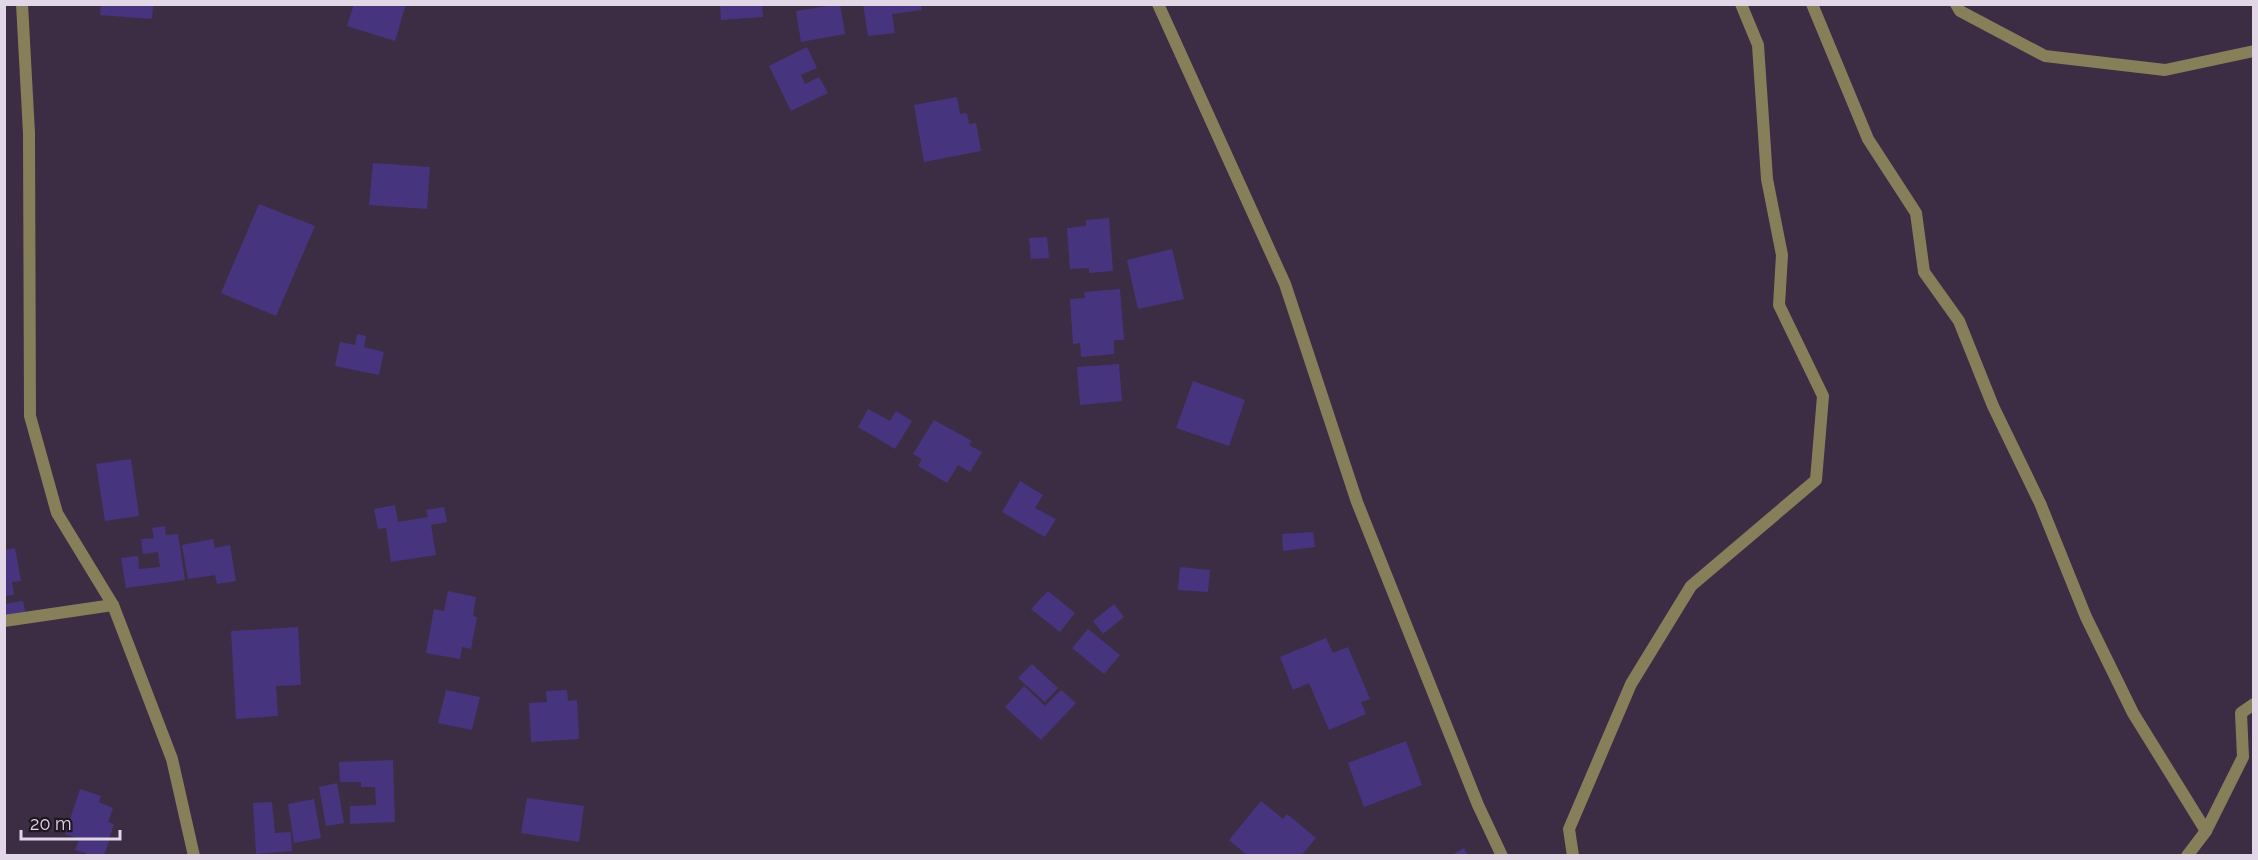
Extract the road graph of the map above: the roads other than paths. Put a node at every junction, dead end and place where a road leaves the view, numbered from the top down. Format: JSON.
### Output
{"nodes":[{"id":1,"x":22,"y":4,"type":"edge"},
{"id":2,"x":1158,"y":4,"type":"edge"},
{"id":3,"x":1741,"y":4,"type":"edge"},
{"id":4,"x":1812,"y":4,"type":"edge"},
{"id":5,"x":1956,"y":4,"type":"edge"},
{"id":6,"x":2253,"y":51,"type":"edge"},
{"id":7,"x":113,"y":605,"type":"junction"},
{"id":8,"x":4,"y":621,"type":"edge"},
{"id":9,"x":2253,"y":704,"type":"edge"},
{"id":10,"x":2206,"y":831,"type":"junction"},
{"id":11,"x":194,"y":855,"type":"edge"},
{"id":12,"x":1502,"y":855,"type":"edge"},
{"id":13,"x":1573,"y":855,"type":"edge"},
{"id":14,"x":2187,"y":855,"type":"edge"}],
"edges":[{"from":1,"to":7,"type":"street"},
{"from":2,"to":12,"type":"street"},
{"from":3,"to":13,"type":"street"},
{"from":4,"to":10,"type":"street"},
{"from":5,"to":6,"type":"street"},
{"from":7,"to":8,"type":"street"},
{"from":7,"to":11,"type":"street"},
{"from":9,"to":10,"type":"street"},
{"from":10,"to":14,"type":"street"}]}
